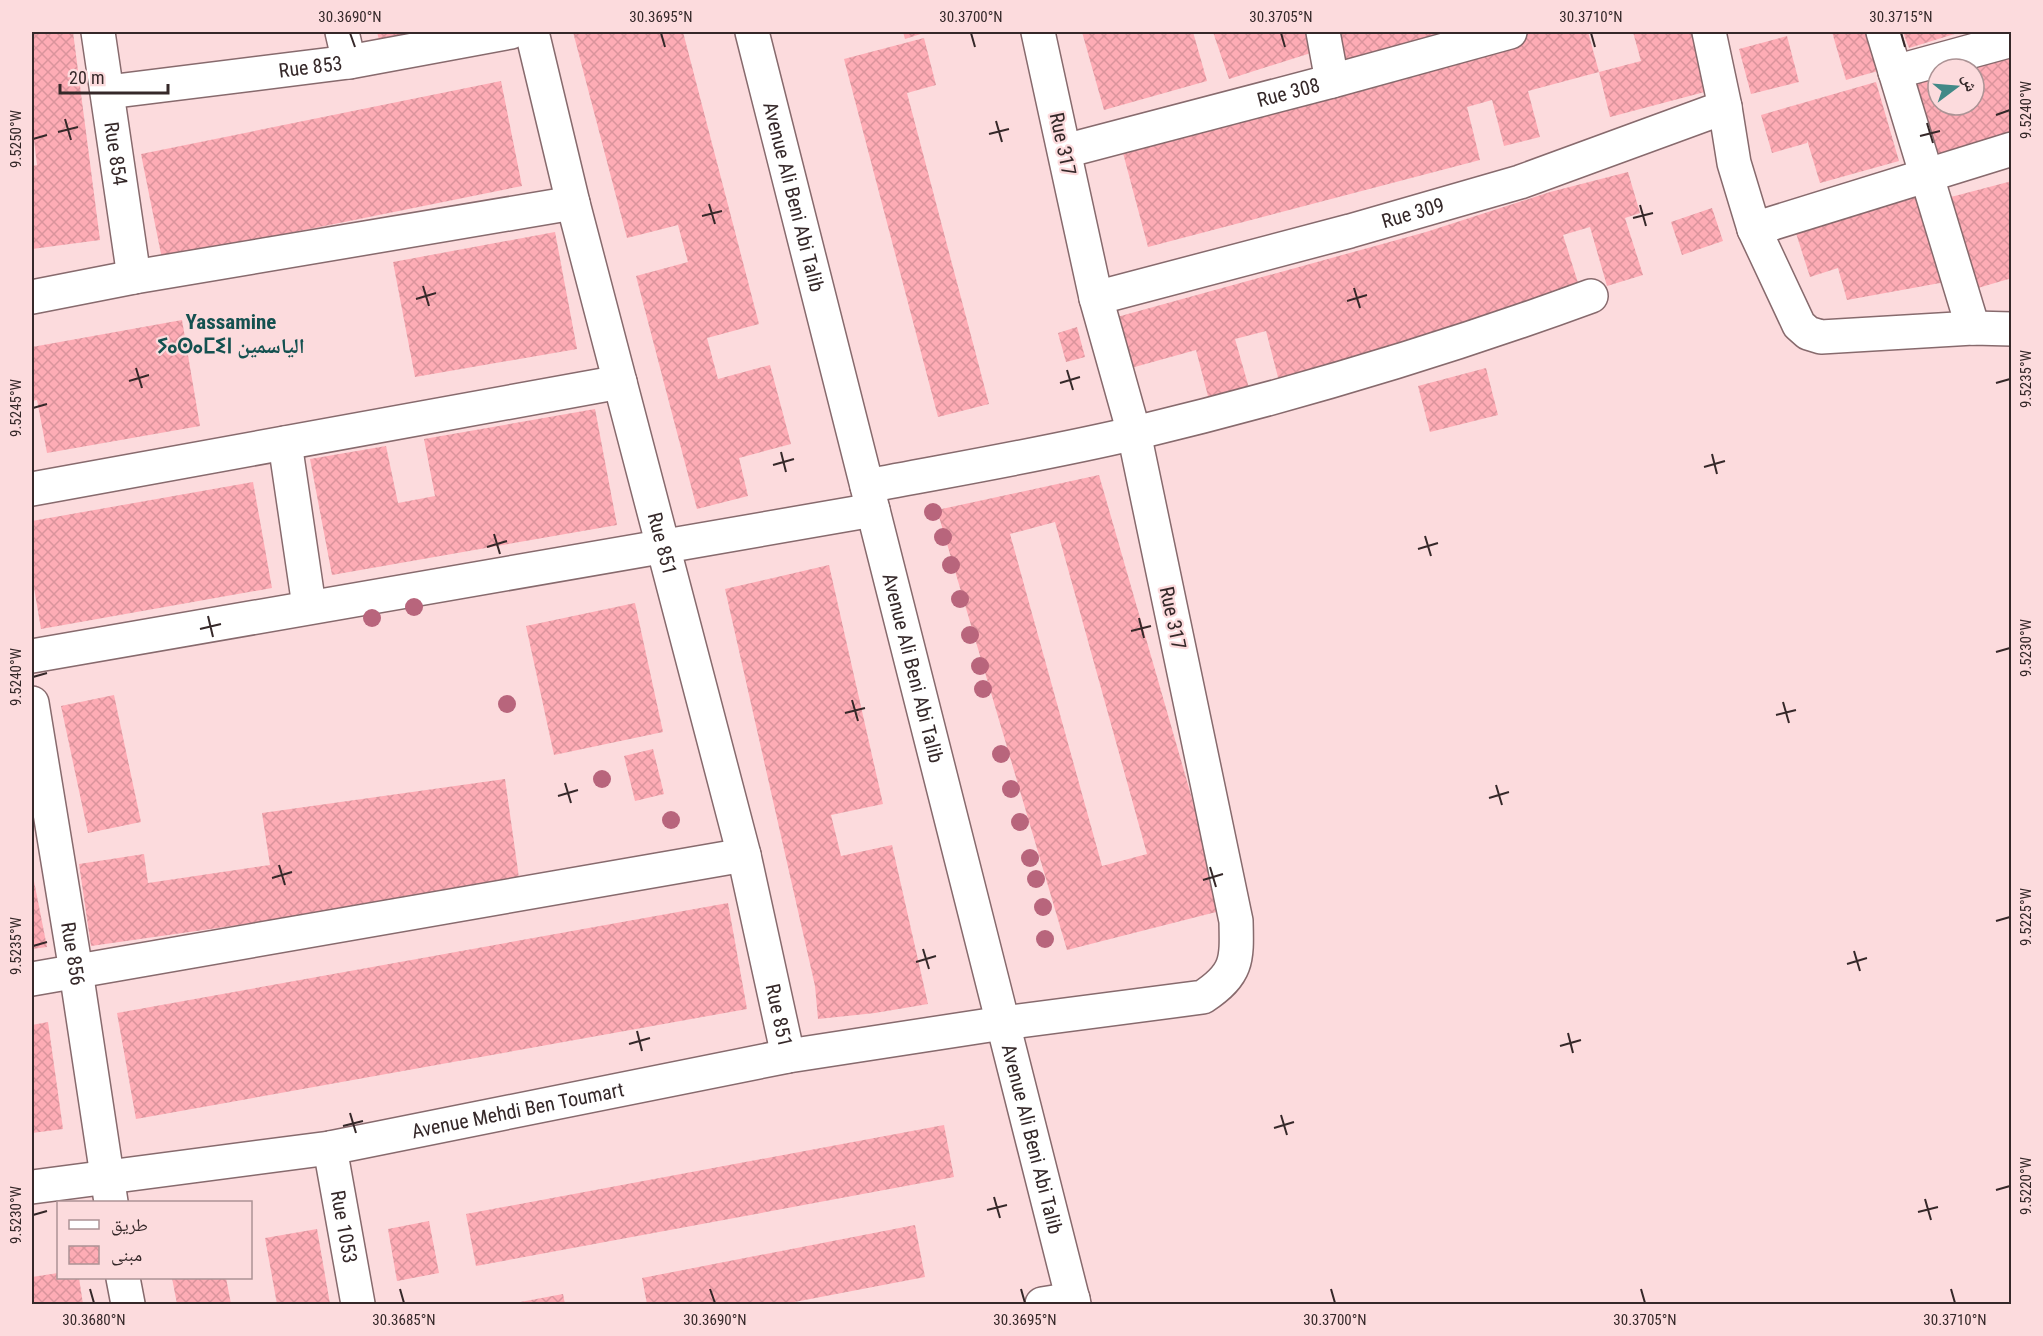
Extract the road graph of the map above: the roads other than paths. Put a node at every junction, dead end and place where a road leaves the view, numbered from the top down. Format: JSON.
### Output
{"nodes":[{"id":1,"x":98,"y":32,"type":"edge"},
{"id":2,"x":511,"y":32,"type":"edge"},
{"id":3,"x":532,"y":32,"type":"edge"},
{"id":4,"x":752,"y":32,"type":"edge"},
{"id":5,"x":1038,"y":32,"type":"edge"},
{"id":6,"x":1323,"y":32,"type":"edge"},
{"id":7,"x":1510,"y":32,"type":"edge"},
{"id":8,"x":1709,"y":32,"type":"edge"},
{"id":9,"x":1883,"y":32,"type":"edge"},
{"id":10,"x":2012,"y":40,"type":"edge"},
{"id":11,"x":346,"y":47,"type":"edge"},
{"id":12,"x":1895,"y":72,"type":"junction"},
{"id":13,"x":1332,"y":81,"type":"junction"},
{"id":14,"x":108,"y":92,"type":"junction"},
{"id":15,"x":1725,"y":107,"type":"junction"},
{"id":16,"x":2012,"y":149,"type":"edge"},
{"id":17,"x":1065,"y":151,"type":"junction"},
{"id":18,"x":1926,"y":176,"type":"junction"},
{"id":19,"x":573,"y":203,"type":"junction"},
{"id":20,"x":1754,"y":229,"type":"junction"},
{"id":21,"x":134,"y":277,"type":"junction"},
{"id":22,"x":1591,"y":296,"type":"dead end"},
{"id":23,"x":32,"y":297,"type":"edge"},
{"id":24,"x":1096,"y":298,"type":"junction"},
{"id":25,"x":1973,"y":328,"type":"junction"},
{"id":26,"x":2012,"y":329,"type":"edge"},
{"id":27,"x":620,"y":382,"type":"junction"},
{"id":28,"x":1134,"y":433,"type":"junction"},
{"id":29,"x":285,"y":443,"type":"junction"},
{"id":30,"x":32,"y":489,"type":"edge"},
{"id":31,"x":870,"y":498,"type":"junction"},
{"id":32,"x":663,"y":548,"type":"junction"},
{"id":33,"x":309,"y":606,"type":"junction"},
{"id":34,"x":32,"y":656,"type":"edge"},
{"id":35,"x":32,"y":703,"type":"edge"},
{"id":36,"x":744,"y":855,"type":"junction"},
{"id":37,"x":76,"y":970,"type":"junction"},
{"id":38,"x":32,"y":979,"type":"edge"},
{"id":39,"x":1003,"y":1023,"type":"junction"},
{"id":40,"x":788,"y":1056,"type":"junction"},
{"id":41,"x":330,"y":1148,"type":"junction"},
{"id":42,"x":32,"y":1187,"type":"edge"},
{"id":43,"x":109,"y":1190,"type":"edge"},
{"id":44,"x":123,"y":1279,"type":"edge"},
{"id":45,"x":1063,"y":1303,"type":"edge"},
{"id":46,"x":128,"y":1305,"type":"edge"},
{"id":47,"x":358,"y":1305,"type":"edge"}],
"edges":[{"from":1,"to":14,"type":"street","name":"Rue 854"},
{"from":2,"to":11,"type":"street","name":"Rue 853"},
{"from":3,"to":19,"type":"street","name":"Rue 851"},
{"from":4,"to":31,"type":"street","name":"Avenue Ali Beni Abi Talib"},
{"from":5,"to":17,"type":"street","name":"Rue 317"},
{"from":6,"to":13,"type":"street"},
{"from":7,"to":13,"type":"street","name":"Rue 308"},
{"from":8,"to":15,"type":"street"},
{"from":9,"to":12,"type":"street"},
{"from":10,"to":12,"type":"street"},
{"from":11,"to":14,"type":"street","name":"Rue 853"},
{"from":12,"to":18,"type":"street"},
{"from":13,"to":17,"type":"street","name":"Rue 308"},
{"from":14,"to":21,"type":"street","name":"Rue 854"},
{"from":15,"to":20,"type":"street"},
{"from":15,"to":24,"type":"street","name":"Rue 309"},
{"from":16,"to":18,"type":"street"},
{"from":17,"to":24,"type":"street","name":"Rue 317"},
{"from":18,"to":20,"type":"street"},
{"from":18,"to":25,"type":"street"},
{"from":19,"to":21,"type":"street"},
{"from":19,"to":27,"type":"street","name":"Rue 851"},
{"from":20,"to":25,"type":"street"},
{"from":21,"to":23,"type":"street"},
{"from":22,"to":28,"type":"street"},
{"from":24,"to":28,"type":"street","name":"Rue 317"},
{"from":25,"to":26,"type":"street"},
{"from":27,"to":29,"type":"street"},
{"from":27,"to":32,"type":"street","name":"Rue 851"},
{"from":28,"to":31,"type":"street"},
{"from":28,"to":39,"type":"street","name":"Rue 317"},
{"from":29,"to":30,"type":"street"},
{"from":29,"to":33,"type":"street"},
{"from":31,"to":32,"type":"street"},
{"from":31,"to":39,"type":"street","name":"Avenue Ali Beni Abi Talib"},
{"from":32,"to":33,"type":"street"},
{"from":32,"to":36,"type":"street","name":"Rue 851"},
{"from":33,"to":34,"type":"street"},
{"from":35,"to":37,"type":"street","name":"Rue 856"},
{"from":36,"to":37,"type":"street"},
{"from":36,"to":40,"type":"street","name":"Rue 851"},
{"from":37,"to":38,"type":"street"},
{"from":37,"to":43,"type":"street","name":"Rue 856"},
{"from":39,"to":40,"type":"street","name":"Avenue Mehdi Ben Toumart"},
{"from":39,"to":45,"type":"street","name":"Avenue Ali Beni Abi Talib"},
{"from":40,"to":41,"type":"street","name":"Avenue Mehdi Ben Toumart"},
{"from":41,"to":43,"type":"street","name":"Avenue Mehdi Ben Toumart"},
{"from":41,"to":47,"type":"street","name":"Rue 1053"},
{"from":42,"to":43,"type":"street","name":"Avenue Mehdi Ben Toumart"},
{"from":44,"to":46,"type":"street"}]}
